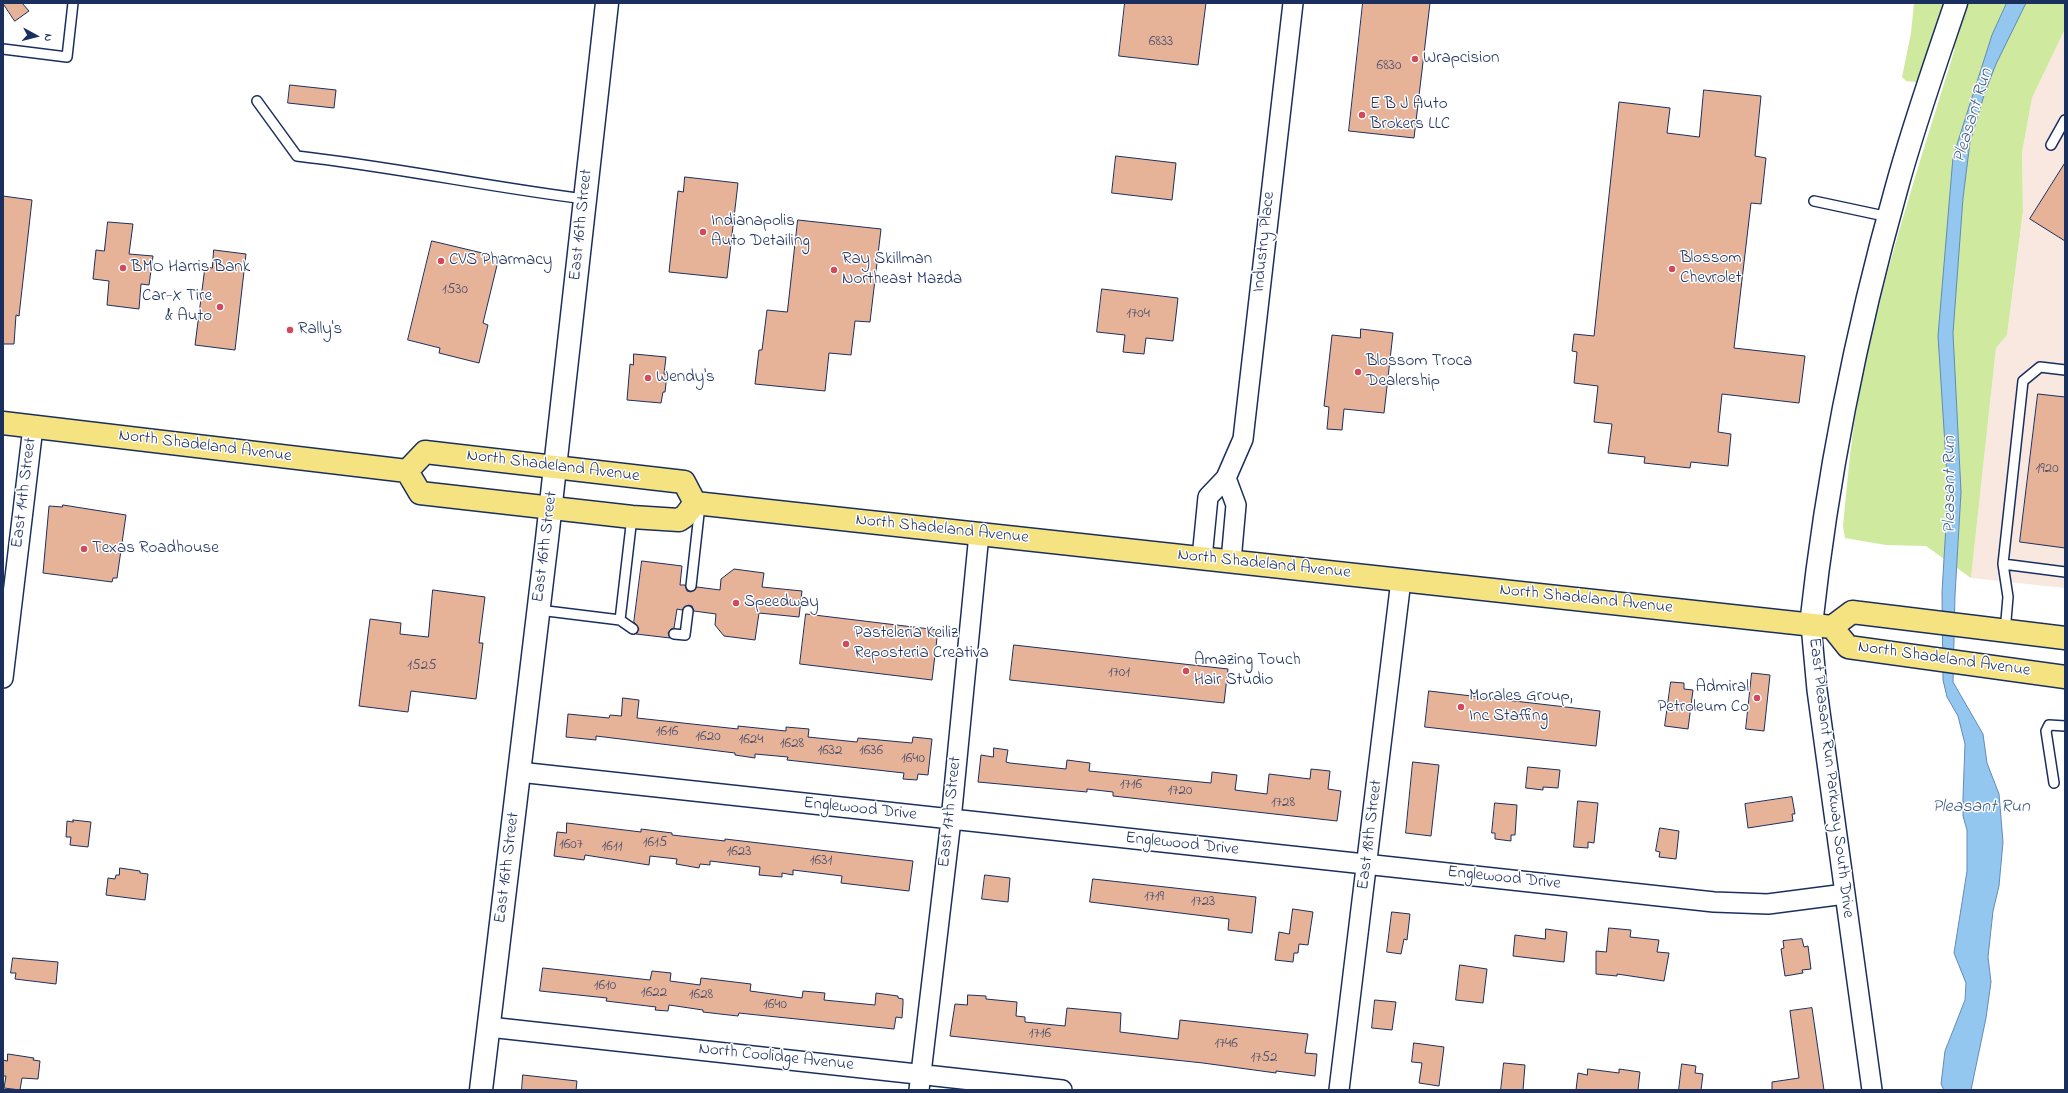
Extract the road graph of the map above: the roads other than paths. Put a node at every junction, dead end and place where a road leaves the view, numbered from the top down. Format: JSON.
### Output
{"nodes":[{"id":1,"x":72,"y":3,"type":"edge"},
{"id":2,"x":607,"y":3,"type":"edge"},
{"id":3,"x":1293,"y":3,"type":"edge"},
{"id":4,"x":1956,"y":3,"type":"edge"},
{"id":5,"x":3,"y":49,"type":"edge"},
{"id":6,"x":257,"y":101,"type":"dead end"},
{"id":7,"x":2065,"y":120,"type":"edge"},
{"id":8,"x":2051,"y":145,"type":"dead end"},
{"id":9,"x":585,"y":199,"type":"junction"},
{"id":10,"x":1814,"y":201,"type":"dead end"},
{"id":11,"x":1888,"y":218,"type":"junction"},
{"id":12,"x":2065,"y":370,"type":"edge"},
{"id":13,"x":3,"y":423,"type":"edge"},
{"id":14,"x":33,"y":427,"type":"junction"},
{"id":15,"x":556,"y":467,"type":"junction"},
{"id":16,"x":407,"y":471,"type":"junction"},
{"id":17,"x":1226,"y":478,"type":"junction"},
{"id":18,"x":698,"y":503,"type":"junction"},
{"id":19,"x":551,"y":508,"type":"junction"},
{"id":20,"x":632,"y":517,"type":"junction"},
{"id":21,"x":979,"y":534,"type":"junction"},
{"id":22,"x":1202,"y":558,"type":"junction"},
{"id":23,"x":1230,"y":561,"type":"junction"},
{"id":24,"x":2003,"y":564,"type":"junction"},
{"id":25,"x":2065,"y":572,"type":"edge"},
{"id":26,"x":1401,"y":580,"type":"junction"},
{"id":27,"x":691,"y":586,"type":"dead end"},
{"id":28,"x":539,"y":610,"type":"junction"},
{"id":29,"x":688,"y":611,"type":"dead end"},
{"id":30,"x":620,"y":620,"type":"junction"},
{"id":31,"x":1811,"y":625,"type":"junction"},
{"id":32,"x":1832,"y":627,"type":"junction"},
{"id":33,"x":633,"y":628,"type":"dead end"},
{"id":34,"x":1995,"y":630,"type":"junction"},
{"id":35,"x":674,"y":634,"type":"dead end"},
{"id":36,"x":2065,"y":638,"type":"edge"},
{"id":37,"x":2065,"y":677,"type":"edge"},
{"id":38,"x":3,"y":678,"type":"edge"},
{"id":39,"x":2065,"y":726,"type":"edge"},
{"id":40,"x":519,"y":772,"type":"junction"},
{"id":41,"x":2054,"y":783,"type":"dead end"},
{"id":42,"x":951,"y":820,"type":"junction"},
{"id":43,"x":1367,"y":865,"type":"junction"},
{"id":44,"x":1845,"y":894,"type":"junction"},
{"id":45,"x":489,"y":1027,"type":"junction"},
{"id":46,"x":920,"y":1082,"type":"edge"},
{"id":47,"x":481,"y":1090,"type":"edge"},
{"id":48,"x":1062,"y":1090,"type":"edge"},
{"id":49,"x":1339,"y":1090,"type":"edge"},
{"id":50,"x":1872,"y":1090,"type":"edge"}],
"edges":[{"from":1,"to":5,"type":"lane"},
{"from":2,"to":9,"type":"street","name":"East 16th Street"},
{"from":3,"to":17,"type":"street","name":"Industry Place"},
{"from":4,"to":11,"type":"street","name":"East Pleasant Run Parkway South Drive"},
{"from":6,"to":9,"type":"lane"},
{"from":7,"to":8,"type":"lane"},
{"from":9,"to":15,"type":"street","name":"East 16th Street"},
{"from":10,"to":11,"type":"lane"},
{"from":11,"to":31,"type":"street","name":"East Pleasant Run Parkway South Drive"},
{"from":12,"to":24,"type":"lane"},
{"from":13,"to":14,"type":"main road","name":"North Shadeland Avenue"},
{"from":14,"to":16,"type":"main road","name":"North Shadeland Avenue"},
{"from":14,"to":38,"type":"street","name":"East 14th Street"},
{"from":15,"to":16,"type":"main road","name":"North Shadeland Avenue"},
{"from":15,"to":18,"type":"main road","name":"North Shadeland Avenue"},
{"from":15,"to":19,"type":"street","name":"East 16th Street"},
{"from":16,"to":19,"type":"main road"},
{"from":17,"to":22,"type":"street","name":"Industry Place"},
{"from":17,"to":23,"type":"street"},
{"from":18,"to":20,"type":"main road"},
{"from":18,"to":21,"type":"main road","name":"North Shadeland Avenue"},
{"from":18,"to":27,"type":"lane"},
{"from":19,"to":20,"type":"main road"},
{"from":19,"to":28,"type":"street","name":"East 16th Street"},
{"from":20,"to":30,"type":"lane"},
{"from":21,"to":22,"type":"main road","name":"North Shadeland Avenue"},
{"from":21,"to":42,"type":"street","name":"East 17th Street"},
{"from":22,"to":23,"type":"main road","name":"North Shadeland Avenue"},
{"from":23,"to":26,"type":"main road","name":"North Shadeland Avenue"},
{"from":24,"to":25,"type":"lane"},
{"from":24,"to":34,"type":"lane"},
{"from":26,"to":31,"type":"main road","name":"North Shadeland Avenue"},
{"from":26,"to":43,"type":"street","name":"East 18th Street"},
{"from":28,"to":30,"type":"lane"},
{"from":28,"to":40,"type":"street","name":"East 16th Street"},
{"from":29,"to":35,"type":"lane"},
{"from":30,"to":33,"type":"lane"},
{"from":31,"to":32,"type":"main road","name":"North Shadeland Avenue"},
{"from":31,"to":44,"type":"street","name":"East Pleasant Run Parkway South Drive"},
{"from":32,"to":34,"type":"main road","name":"North Shadeland Avenue"},
{"from":32,"to":37,"type":"main road","name":"North Shadeland Avenue"},
{"from":34,"to":36,"type":"main road","name":"North Shadeland Avenue"},
{"from":39,"to":41,"type":"lane"},
{"from":40,"to":42,"type":"street","name":"Englewood Drive"},
{"from":40,"to":45,"type":"street","name":"East 16th Street"},
{"from":42,"to":43,"type":"street","name":"Englewood Drive"},
{"from":42,"to":46,"type":"street","name":"East 17th Street"},
{"from":43,"to":44,"type":"street","name":"Englewood Drive"},
{"from":43,"to":49,"type":"street","name":"East 18th Street"},
{"from":44,"to":50,"type":"street","name":"East Pleasant Run Parkway South Drive"},
{"from":45,"to":46,"type":"street","name":"North Coolidge Avenue"},
{"from":45,"to":47,"type":"street","name":"East 16th Street"},
{"from":46,"to":48,"type":"street","name":"North Coolidge Avenue"}]}
